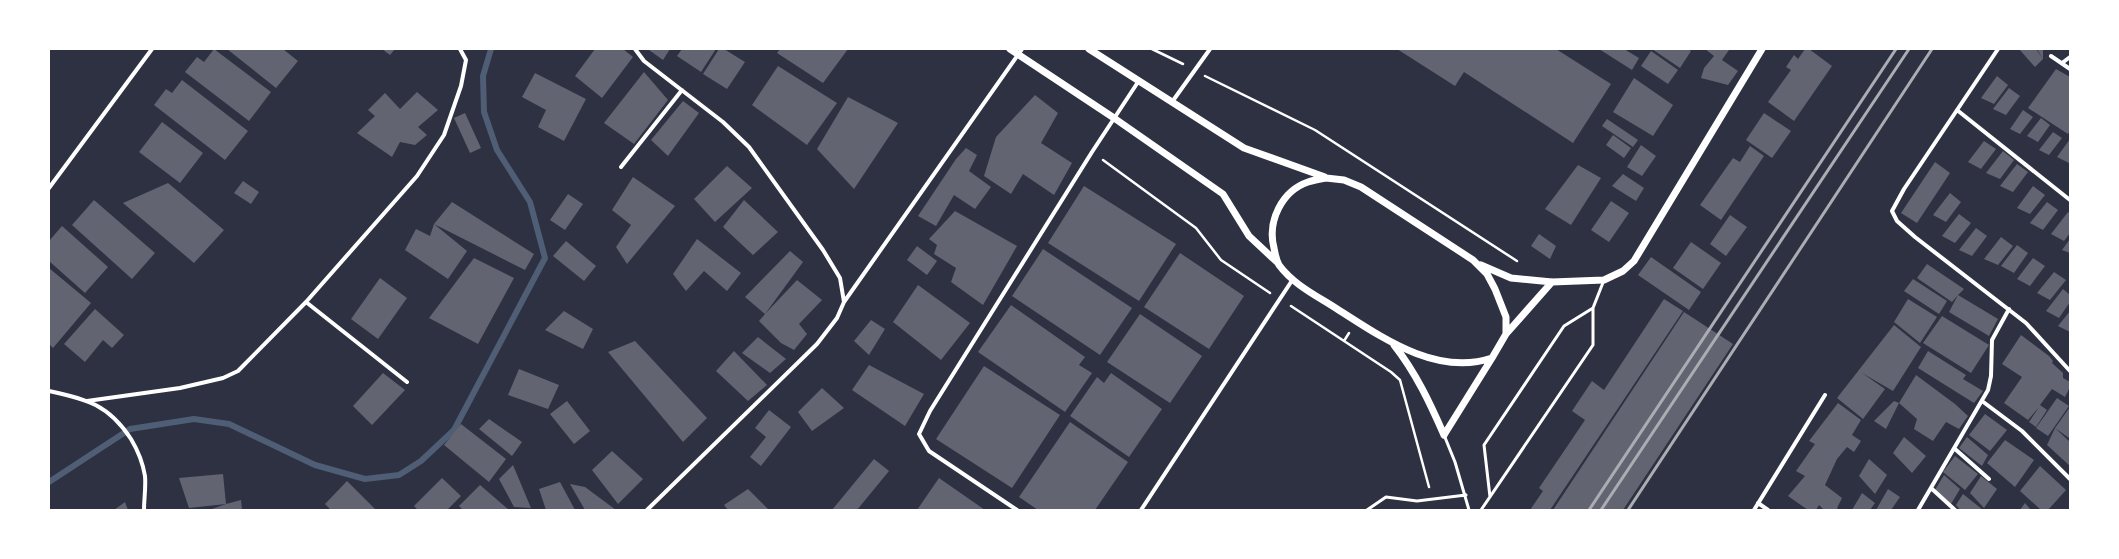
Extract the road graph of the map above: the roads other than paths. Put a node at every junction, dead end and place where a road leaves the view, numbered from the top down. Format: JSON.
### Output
{"nodes":[{"id":1,"x":152,"y":49,"type":"edge"},
{"id":2,"x":460,"y":49,"type":"edge"},
{"id":3,"x":635,"y":49,"type":"edge"},
{"id":4,"x":1010,"y":49,"type":"edge"},
{"id":5,"x":1089,"y":49,"type":"edge"},
{"id":6,"x":1210,"y":49,"type":"edge"},
{"id":7,"x":1762,"y":49,"type":"edge"},
{"id":8,"x":1998,"y":49,"type":"edge"},
{"id":9,"x":1020,"y":52,"type":"edge"},
{"id":10,"x":2051,"y":56,"type":"dead end"},
{"id":11,"x":2070,"y":57,"type":"edge"},
{"id":12,"x":2062,"y":63,"type":"junction"},
{"id":13,"x":2070,"y":69,"type":"edge"},
{"id":14,"x":1138,"y":82,"type":"junction"},
{"id":15,"x":682,"y":90,"type":"junction"},
{"id":16,"x":1171,"y":103,"type":"junction"},
{"id":17,"x":1957,"y":110,"type":"junction"},
{"id":18,"x":1114,"y":118,"type":"junction"},
{"id":19,"x":621,"y":167,"type":"dead end"},
{"id":20,"x":1326,"y":178,"type":"junction"},
{"id":21,"x":49,"y":188,"type":"edge"},
{"id":22,"x":2070,"y":200,"type":"edge"},
{"id":23,"x":1473,"y":260,"type":"junction"},
{"id":24,"x":1278,"y":263,"type":"junction"},
{"id":25,"x":1293,"y":279,"type":"junction"},
{"id":26,"x":1604,"y":280,"type":"junction"},
{"id":27,"x":1552,"y":282,"type":"junction"},
{"id":28,"x":306,"y":302,"type":"junction"},
{"id":29,"x":844,"y":302,"type":"junction"},
{"id":30,"x":1593,"y":308,"type":"junction"},
{"id":31,"x":2009,"y":309,"type":"junction"},
{"id":32,"x":1506,"y":334,"type":"junction"},
{"id":33,"x":1394,"y":344,"type":"junction"},
{"id":34,"x":1492,"y":358,"type":"junction"},
{"id":35,"x":2070,"y":371,"type":"edge"},
{"id":36,"x":407,"y":382,"type":"dead end"},
{"id":37,"x":49,"y":391,"type":"edge"},
{"id":38,"x":1825,"y":395,"type":"dead end"},
{"id":39,"x":88,"y":401,"type":"junction"},
{"id":40,"x":1982,"y":401,"type":"junction"},
{"id":41,"x":1444,"y":435,"type":"junction"},
{"id":42,"x":1955,"y":449,"type":"junction"},
{"id":43,"x":1989,"y":479,"type":"dead end"},
{"id":44,"x":2070,"y":479,"type":"edge"},
{"id":45,"x":1931,"y":488,"type":"junction"},
{"id":46,"x":1466,"y":495,"type":"junction"},
{"id":47,"x":1490,"y":497,"type":"junction"},
{"id":48,"x":1758,"y":503,"type":"junction"},
{"id":49,"x":144,"y":510,"type":"edge"},
{"id":50,"x":647,"y":510,"type":"edge"},
{"id":51,"x":1017,"y":510,"type":"edge"},
{"id":52,"x":1141,"y":510,"type":"edge"},
{"id":53,"x":1368,"y":510,"type":"edge"},
{"id":54,"x":1469,"y":510,"type":"edge"},
{"id":55,"x":1482,"y":510,"type":"edge"},
{"id":56,"x":1754,"y":510,"type":"edge"},
{"id":57,"x":1768,"y":510,"type":"edge"},
{"id":58,"x":1918,"y":510,"type":"edge"},
{"id":59,"x":1955,"y":510,"type":"edge"}],
"edges":[{"from":1,"to":21,"type":"street"},
{"from":2,"to":28,"type":"street"},
{"from":3,"to":15,"type":"street"},
{"from":4,"to":9,"type":"street"},
{"from":5,"to":14,"type":"street"},
{"from":6,"to":16,"type":"street"},
{"from":7,"to":26,"type":"street"},
{"from":8,"to":17,"type":"street"},
{"from":9,"to":18,"type":"street"},
{"from":9,"to":29,"type":"street"},
{"from":10,"to":12,"type":"street"},
{"from":11,"to":12,"type":"street"},
{"from":12,"to":13,"type":"street"},
{"from":14,"to":16,"type":"street"},
{"from":14,"to":18,"type":"street"},
{"from":15,"to":19,"type":"street"},
{"from":15,"to":29,"type":"street"},
{"from":16,"to":20,"type":"street"},
{"from":17,"to":22,"type":"street"},
{"from":17,"to":31,"type":"street"},
{"from":18,"to":24,"type":"street"},
{"from":18,"to":51,"type":"street"},
{"from":20,"to":23,"type":"street"},
{"from":20,"to":24,"type":"street"},
{"from":23,"to":27,"type":"street"},
{"from":23,"to":32,"type":"street"},
{"from":24,"to":25,"type":"street"},
{"from":25,"to":33,"type":"street"},
{"from":25,"to":52,"type":"street"},
{"from":26,"to":27,"type":"street"},
{"from":26,"to":30,"type":"lane"},
{"from":27,"to":32,"type":"street"},
{"from":28,"to":36,"type":"street"},
{"from":28,"to":39,"type":"street"},
{"from":29,"to":50,"type":"street"},
{"from":30,"to":47,"type":"lane"},
{"from":30,"to":47,"type":"lane"},
{"from":31,"to":35,"type":"street"},
{"from":31,"to":40,"type":"street"},
{"from":32,"to":34,"type":"street"},
{"from":33,"to":34,"type":"street"},
{"from":33,"to":41,"type":"street"},
{"from":34,"to":41,"type":"street"},
{"from":37,"to":39,"type":"street"},
{"from":38,"to":48,"type":"street"},
{"from":39,"to":49,"type":"street"},
{"from":40,"to":42,"type":"street"},
{"from":40,"to":44,"type":"street"},
{"from":41,"to":46,"type":"lane"},
{"from":42,"to":43,"type":"street"},
{"from":42,"to":45,"type":"street"},
{"from":45,"to":58,"type":"street"},
{"from":45,"to":59,"type":"street"},
{"from":46,"to":53,"type":"lane"},
{"from":46,"to":54,"type":"lane"},
{"from":47,"to":55,"type":"lane"},
{"from":48,"to":56,"type":"street"},
{"from":48,"to":57,"type":"street"}]}
